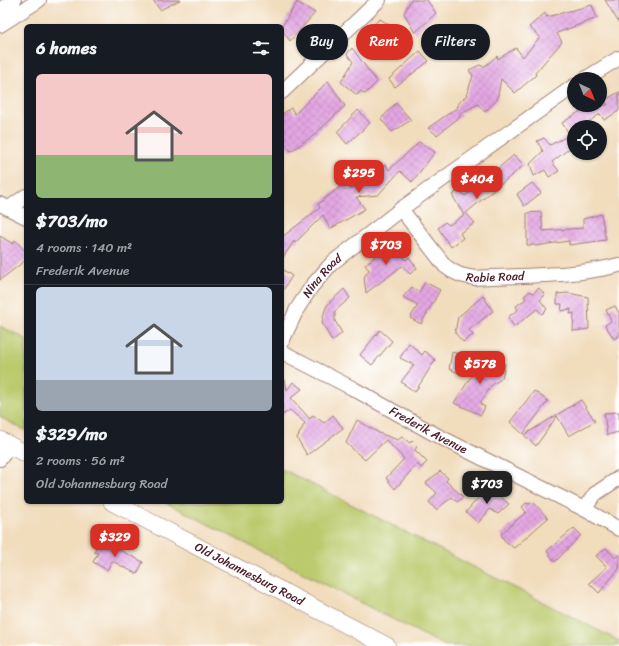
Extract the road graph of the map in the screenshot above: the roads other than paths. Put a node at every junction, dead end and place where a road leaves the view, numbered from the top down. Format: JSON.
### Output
{"nodes":[{"id":1,"x":14,"y":0,"type":"edge"},
{"id":2,"x":39,"y":0,"type":"edge"},
{"id":3,"x":379,"y":0,"type":"edge"},
{"id":4,"x":0,"y":10,"type":"edge"},
{"id":5,"x":0,"y":24,"type":"edge"},
{"id":6,"x":619,"y":58,"type":"edge"},
{"id":7,"x":596,"y":72,"type":"edge"},
{"id":8,"x":284,"y":90,"type":"edge"},
{"id":9,"x":567,"y":91,"type":"edge"},
{"id":10,"x":24,"y":197,"type":"edge"},
{"id":11,"x":4,"y":206,"type":"edge"},
{"id":12,"x":402,"y":210,"type":"junction"},
{"id":13,"x":24,"y":216,"type":"edge"},
{"id":14,"x":619,"y":265,"type":"edge"},
{"id":15,"x":284,"y":337,"type":"edge"},
{"id":16,"x":284,"y":353,"type":"edge"},
{"id":17,"x":5,"y":443,"type":"edge"},
{"id":18,"x":24,"y":453,"type":"edge"},
{"id":19,"x":0,"y":459,"type":"edge"},
{"id":20,"x":619,"y":478,"type":"edge"},
{"id":21,"x":116,"y":504,"type":"edge"},
{"id":22,"x":584,"y":508,"type":"junction"},
{"id":23,"x":619,"y":529,"type":"edge"},
{"id":24,"x":387,"y":646,"type":"edge"}],
"edges":[{"from":1,"to":4,"type":"street"},
{"from":2,"to":5,"type":"street"},
{"from":3,"to":8,"type":"street"},
{"from":6,"to":7,"type":"street"},
{"from":9,"to":12,"type":"street","name":"Nina Road"},
{"from":10,"to":11,"type":"street"},
{"from":11,"to":13,"type":"street"},
{"from":12,"to":14,"type":"street","name":"Rabie Road"},
{"from":12,"to":15,"type":"street","name":"Nina Road"},
{"from":16,"to":22,"type":"street","name":"Frederik Avenue"},
{"from":17,"to":18,"type":"main road"},
{"from":17,"to":19,"type":"street"},
{"from":20,"to":22,"type":"street"},
{"from":21,"to":24,"type":"main road","name":"Old Johannesburg Road"},
{"from":22,"to":23,"type":"street","name":"Frederik Avenue"}]}
